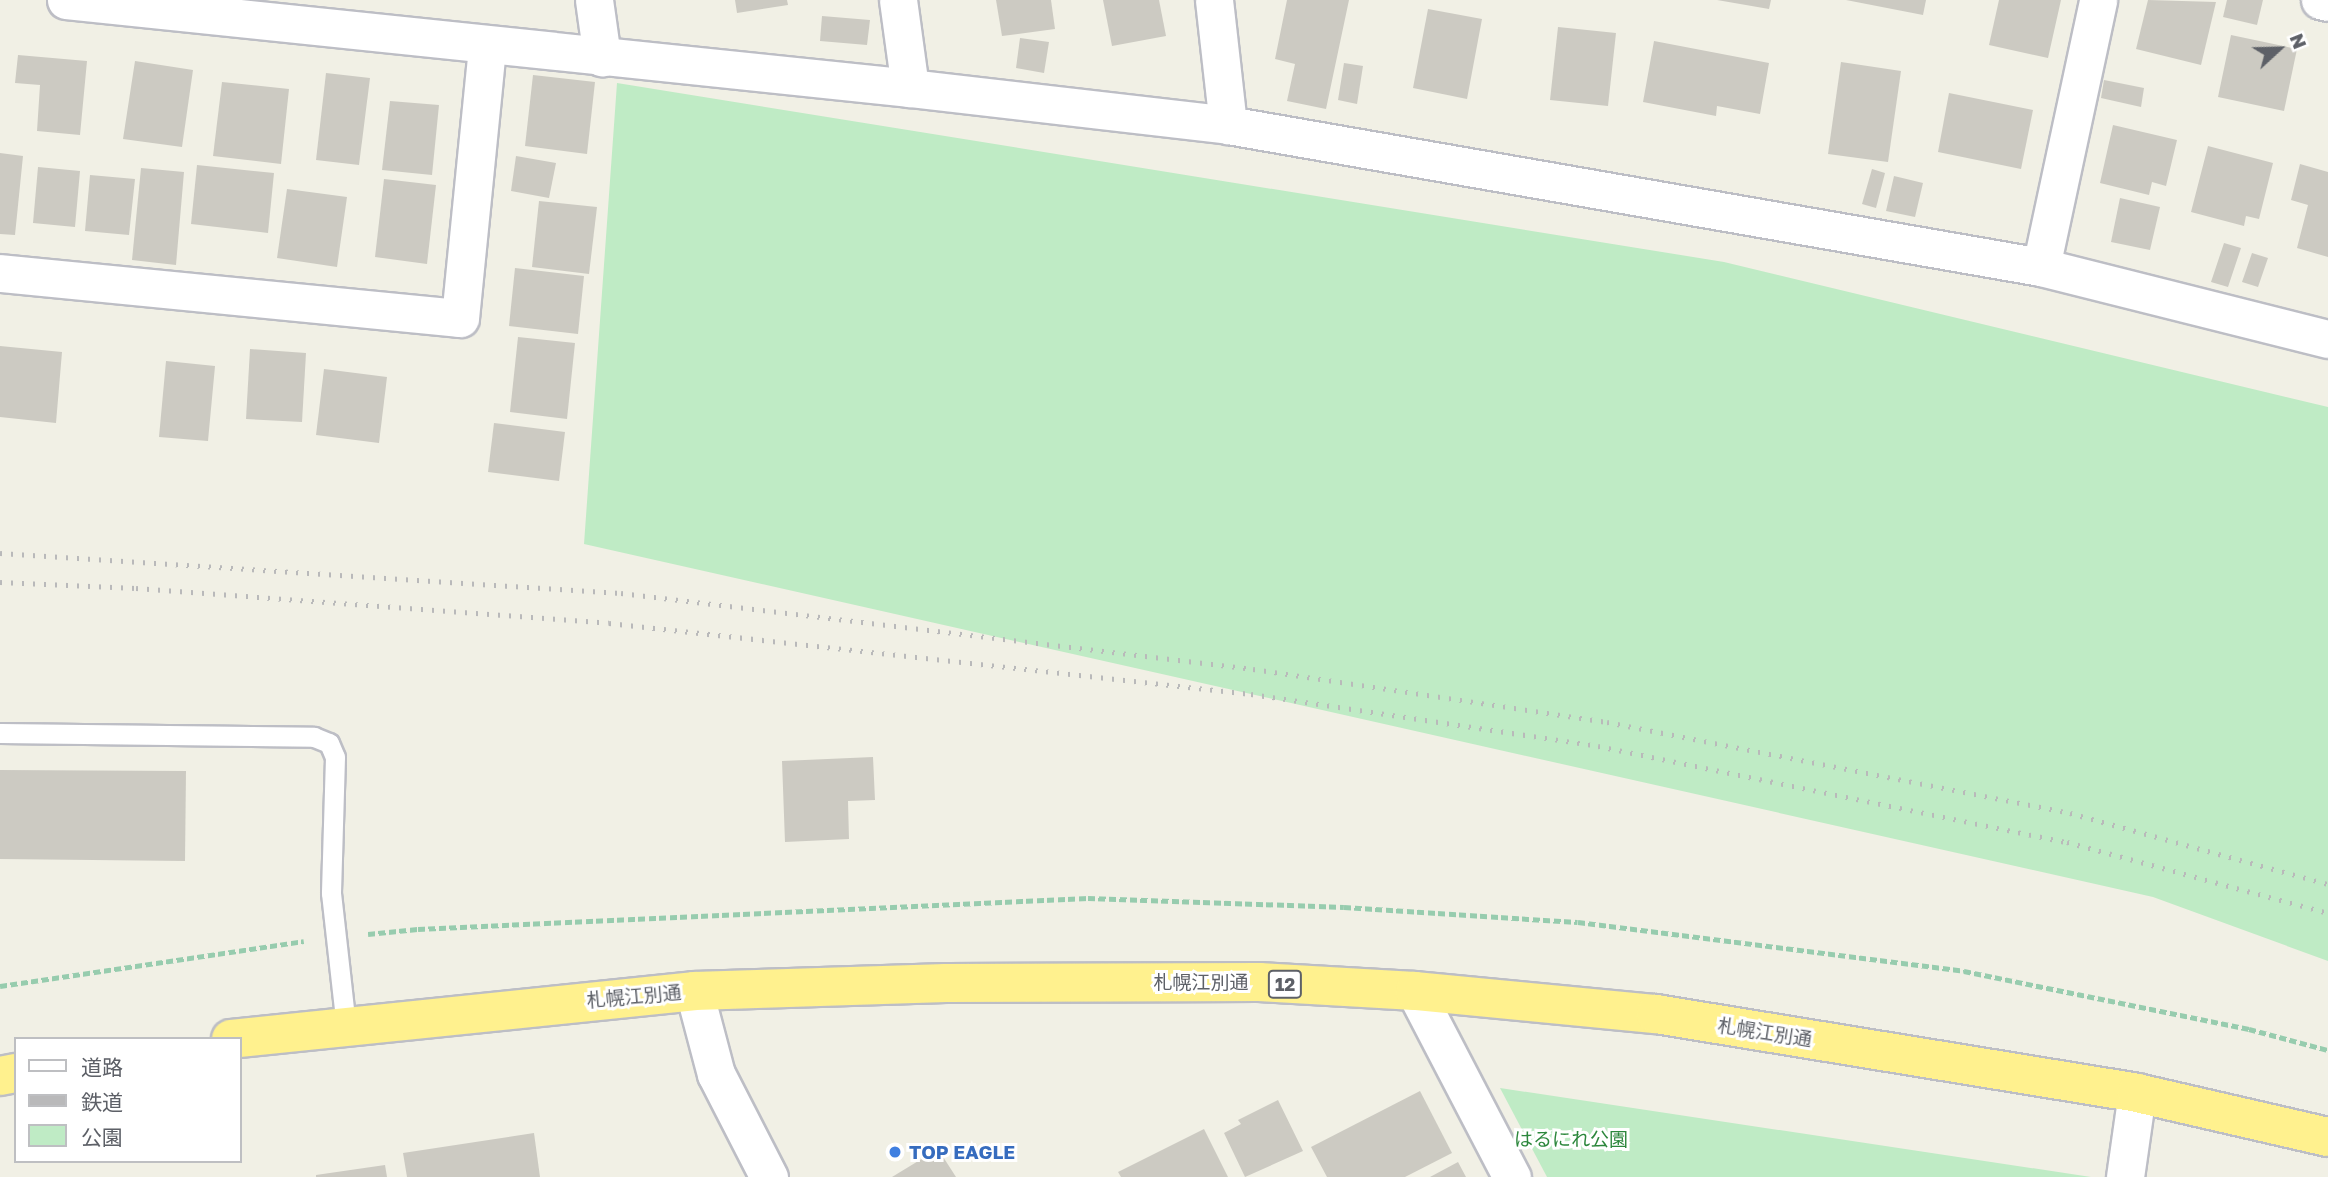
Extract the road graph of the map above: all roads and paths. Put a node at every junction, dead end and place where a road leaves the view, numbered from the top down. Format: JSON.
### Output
{"nodes":[{"id":1,"x":65,"y":0,"type":"edge"},
{"id":2,"x":594,"y":0,"type":"edge"},
{"id":3,"x":898,"y":0,"type":"edge"},
{"id":4,"x":1214,"y":0,"type":"edge"},
{"id":5,"x":2098,"y":0,"type":"edge"},
{"id":6,"x":2320,"y":0,"type":"edge"},
{"id":7,"x":2328,"y":2,"type":"edge"},
{"id":8,"x":487,"y":46,"type":"junction"},
{"id":9,"x":602,"y":57,"type":"junction"},
{"id":10,"x":910,"y":88,"type":"junction"},
{"id":11,"x":1228,"y":125,"type":"junction"},
{"id":12,"x":2041,"y":267,"type":"junction"},
{"id":13,"x":0,"y":273,"type":"edge"},
{"id":14,"x":2328,"y":339,"type":"edge"},
{"id":15,"x":0,"y":733,"type":"edge"},
{"id":16,"x":1415,"y":990,"type":"junction"},
{"id":17,"x":694,"y":991,"type":"junction"},
{"id":18,"x":346,"y":1026,"type":"junction"},
{"id":19,"x":242,"y":1038,"type":"edge"},
{"id":20,"x":2137,"y":1093,"type":"junction"},
{"id":21,"x":2328,"y":1137,"type":"edge"},
{"id":22,"x":769,"y":1177,"type":"edge"},
{"id":23,"x":1512,"y":1177,"type":"edge"},
{"id":24,"x":2125,"y":1177,"type":"edge"}],
"edges":[{"from":1,"to":8,"type":"street"},
{"from":2,"to":9,"type":"street"},
{"from":3,"to":10,"type":"street"},
{"from":4,"to":11,"type":"street"},
{"from":5,"to":12,"type":"street"},
{"from":6,"to":7,"type":"street"},
{"from":8,"to":9,"type":"street"},
{"from":8,"to":13,"type":"street"},
{"from":9,"to":10,"type":"street"},
{"from":10,"to":11,"type":"street"},
{"from":11,"to":12,"type":"street"},
{"from":12,"to":14,"type":"street"},
{"from":15,"to":18,"type":"lane"},
{"from":16,"to":17,"type":"highway","name":"札幌江別通","number":"12"},
{"from":16,"to":20,"type":"highway","name":"札幌江別通","number":"12"},
{"from":16,"to":23,"type":"street"},
{"from":17,"to":18,"type":"highway","name":"札幌江別通","number":"12"},
{"from":17,"to":22,"type":"street"},
{"from":18,"to":19,"type":"highway","name":"札幌江別通","number":"12"},
{"from":20,"to":21,"type":"highway","name":"札幌江別通","number":"12"},
{"from":20,"to":24,"type":"street"}]}
